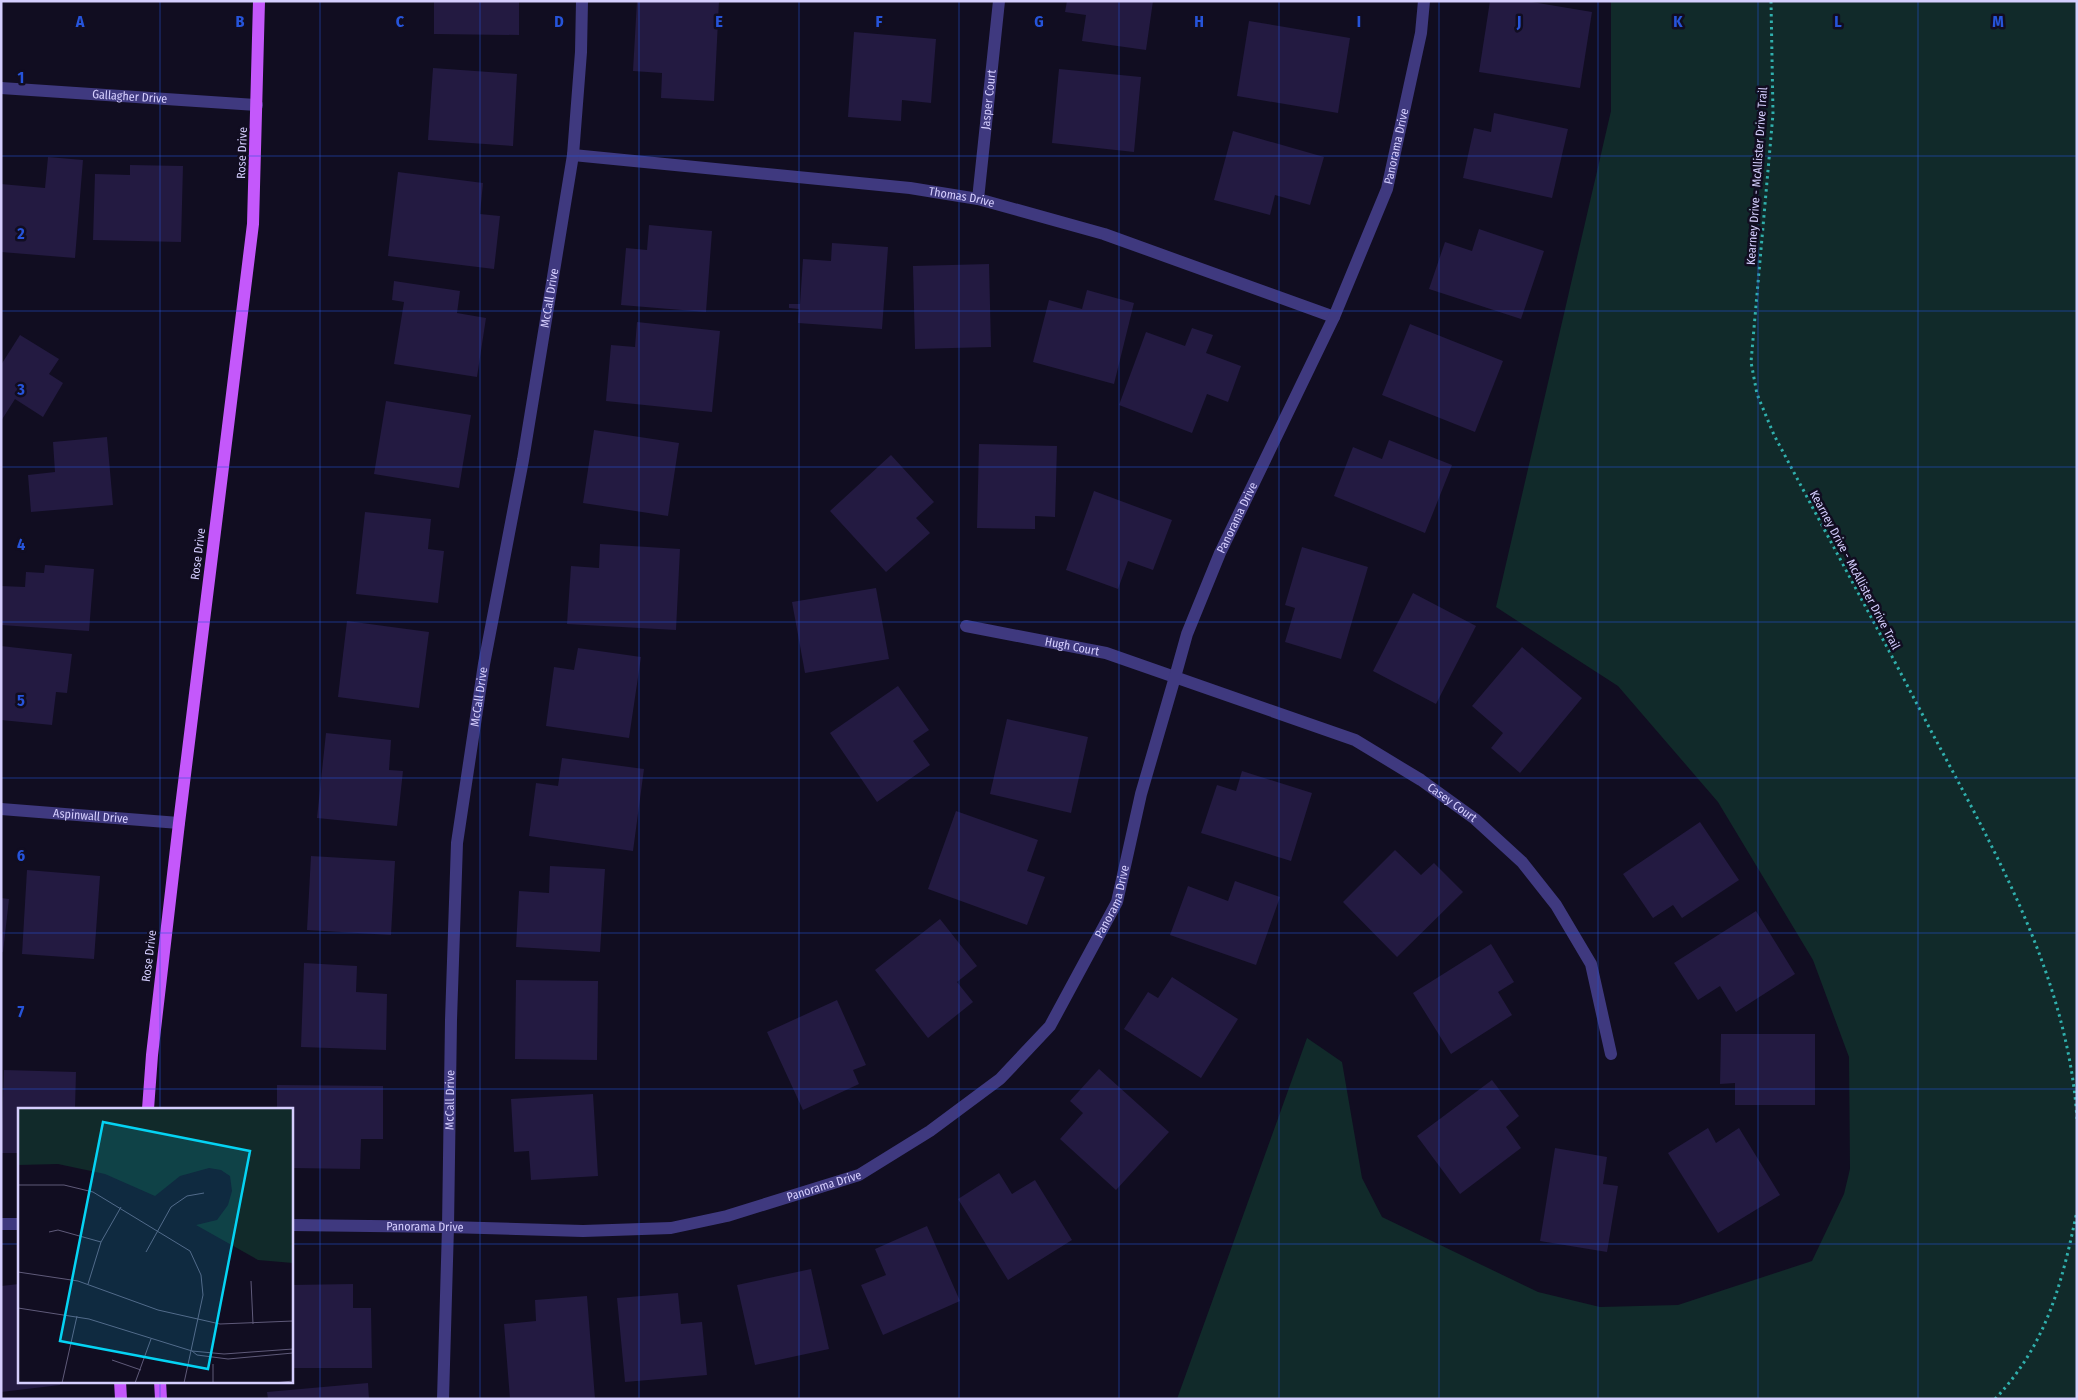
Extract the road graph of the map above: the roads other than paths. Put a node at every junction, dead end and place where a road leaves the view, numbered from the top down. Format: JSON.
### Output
{"nodes":[{"id":1,"x":259,"y":1,"type":"edge"},
{"id":2,"x":582,"y":1,"type":"edge"},
{"id":3,"x":999,"y":1,"type":"edge"},
{"id":4,"x":1424,"y":1,"type":"edge"},
{"id":5,"x":1,"y":88,"type":"edge"},
{"id":6,"x":257,"y":105,"type":"junction"},
{"id":7,"x":573,"y":155,"type":"junction"},
{"id":8,"x":978,"y":199,"type":"junction"},
{"id":9,"x":1334,"y":317,"type":"junction"},
{"id":10,"x":966,"y":626,"type":"dead end"},
{"id":11,"x":1175,"y":677,"type":"junction"},
{"id":12,"x":1,"y":810,"type":"edge"},
{"id":13,"x":179,"y":823,"type":"junction"},
{"id":14,"x":1611,"y":1054,"type":"dead end"},
{"id":15,"x":148,"y":1108,"type":"edge"},
{"id":16,"x":1,"y":1224,"type":"edge"},
{"id":17,"x":18,"y":1224,"type":"edge"},
{"id":18,"x":292,"y":1224,"type":"edge"},
{"id":19,"x":448,"y":1227,"type":"junction"},
{"id":20,"x":120,"y":1382,"type":"edge"},
{"id":21,"x":160,"y":1382,"type":"edge"},
{"id":22,"x":121,"y":1399,"type":"edge"},
{"id":23,"x":161,"y":1399,"type":"edge"},
{"id":24,"x":443,"y":1399,"type":"edge"}],
"edges":[{"from":1,"to":6,"type":"main road","name":"Rose Drive"},
{"from":2,"to":7,"type":"street","name":"McCall Drive"},
{"from":3,"to":8,"type":"street","name":"Jasper Court"},
{"from":4,"to":9,"type":"street","name":"Panorama Drive"},
{"from":5,"to":6,"type":"street","name":"Gallagher Drive"},
{"from":6,"to":13,"type":"main road","name":"Rose Drive"},
{"from":7,"to":8,"type":"street","name":"Thomas Drive"},
{"from":7,"to":19,"type":"street","name":"McCall Drive"},
{"from":8,"to":9,"type":"street","name":"Thomas Drive"},
{"from":9,"to":11,"type":"street","name":"Panorama Drive"},
{"from":10,"to":11,"type":"street","name":"Hugh Court"},
{"from":11,"to":14,"type":"street","name":"Casey Court"},
{"from":11,"to":19,"type":"street","name":"Panorama Drive"},
{"from":12,"to":13,"type":"street","name":"Aspinwall Drive"},
{"from":13,"to":15,"type":"main road","name":"Rose Drive"},
{"from":16,"to":17,"type":"street"},
{"from":18,"to":19,"type":"street","name":"Panorama Drive"},
{"from":19,"to":24,"type":"street","name":"McCall Drive"},
{"from":20,"to":22,"type":"main road"},
{"from":21,"to":23,"type":"main road"}]}
